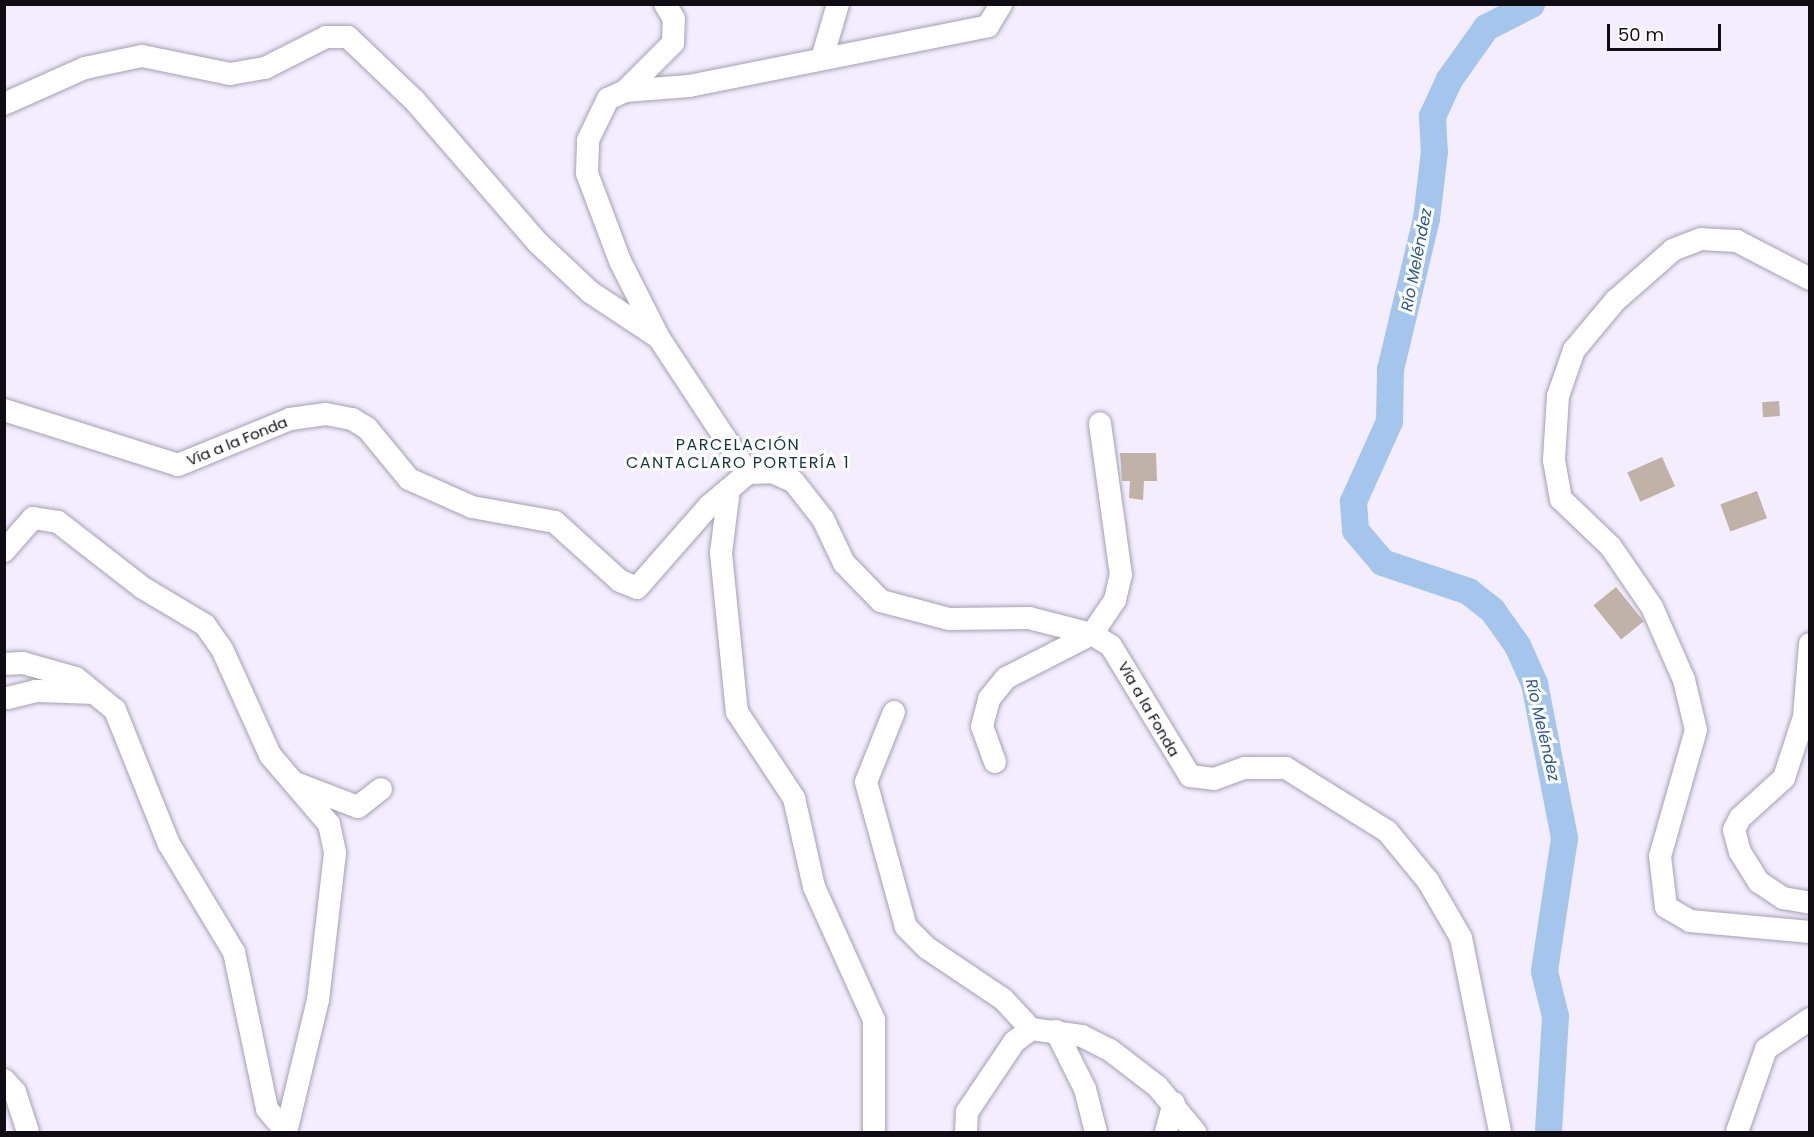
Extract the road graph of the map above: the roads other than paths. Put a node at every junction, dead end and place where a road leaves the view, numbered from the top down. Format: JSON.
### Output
{"nodes":[{"id":1,"x":665,"y":4,"type":"edge"},
{"id":2,"x":838,"y":4,"type":"edge"},
{"id":3,"x":1001,"y":4,"type":"edge"},
{"id":4,"x":822,"y":56,"type":"junction"},
{"id":5,"x":625,"y":92,"type":"junction"},
{"id":6,"x":4,"y":104,"type":"edge"},
{"id":7,"x":1809,"y":279,"type":"edge"},
{"id":8,"x":659,"y":338,"type":"junction"},
{"id":9,"x":4,"y":410,"type":"edge"},
{"id":10,"x":1100,"y":423,"type":"dead end"},
{"id":11,"x":747,"y":473,"type":"junction"},
{"id":12,"x":729,"y":489,"type":"junction"},
{"id":13,"x":4,"y":551,"type":"edge"},
{"id":14,"x":1092,"y":634,"type":"junction"},
{"id":15,"x":1808,"y":649,"type":"edge"},
{"id":16,"x":4,"y":664,"type":"edge"},
{"id":17,"x":102,"y":695,"type":"junction"},
{"id":18,"x":8,"y":698,"type":"dead end"},
{"id":19,"x":894,"y":712,"type":"dead end"},
{"id":20,"x":995,"y":762,"type":"dead end"},
{"id":21,"x":297,"y":784,"type":"junction"},
{"id":22,"x":381,"y":789,"type":"dead end"},
{"id":23,"x":1809,"y":903,"type":"edge"},
{"id":24,"x":1809,"y":932,"type":"edge"},
{"id":25,"x":1809,"y":1019,"type":"edge"},
{"id":26,"x":1031,"y":1029,"type":"junction"},
{"id":27,"x":1056,"y":1031,"type":"junction"},
{"id":28,"x":4,"y":1080,"type":"edge"},
{"id":29,"x":1174,"y":1103,"type":"junction"},
{"id":30,"x":28,"y":1132,"type":"edge"},
{"id":31,"x":874,"y":1132,"type":"edge"},
{"id":32,"x":966,"y":1132,"type":"edge"},
{"id":33,"x":1096,"y":1132,"type":"edge"},
{"id":34,"x":1166,"y":1132,"type":"edge"},
{"id":35,"x":1196,"y":1132,"type":"edge"},
{"id":36,"x":1500,"y":1132,"type":"edge"},
{"id":37,"x":1737,"y":1132,"type":"edge"}],
"edges":[{"from":1,"to":5,"type":"street"},
{"from":2,"to":4,"type":"street"},
{"from":3,"to":4,"type":"street"},
{"from":4,"to":5,"type":"street"},
{"from":5,"to":8,"type":"street"},
{"from":6,"to":8,"type":"street"},
{"from":7,"to":24,"type":"street"},
{"from":8,"to":11,"type":"street"},
{"from":9,"to":12,"type":"street","name":"Vía a la Fonda"},
{"from":10,"to":14,"type":"street"},
{"from":11,"to":12,"type":"street","name":"Vía a la Fonda"},
{"from":11,"to":14,"type":"street","name":"Vía a la Fonda"},
{"from":12,"to":31,"type":"street"},
{"from":13,"to":21,"type":"street"},
{"from":14,"to":20,"type":"street"},
{"from":14,"to":36,"type":"street","name":"Vía a la Fonda"},
{"from":15,"to":23,"type":"street"},
{"from":16,"to":17,"type":"street"},
{"from":17,"to":18,"type":"street"},
{"from":17,"to":21,"type":"street"},
{"from":19,"to":26,"type":"street"},
{"from":21,"to":22,"type":"street"},
{"from":25,"to":37,"type":"street"},
{"from":26,"to":27,"type":"street"},
{"from":26,"to":32,"type":"street"},
{"from":27,"to":29,"type":"street"},
{"from":27,"to":33,"type":"street"},
{"from":28,"to":30,"type":"street"},
{"from":29,"to":34,"type":"street"},
{"from":29,"to":35,"type":"street"}]}
